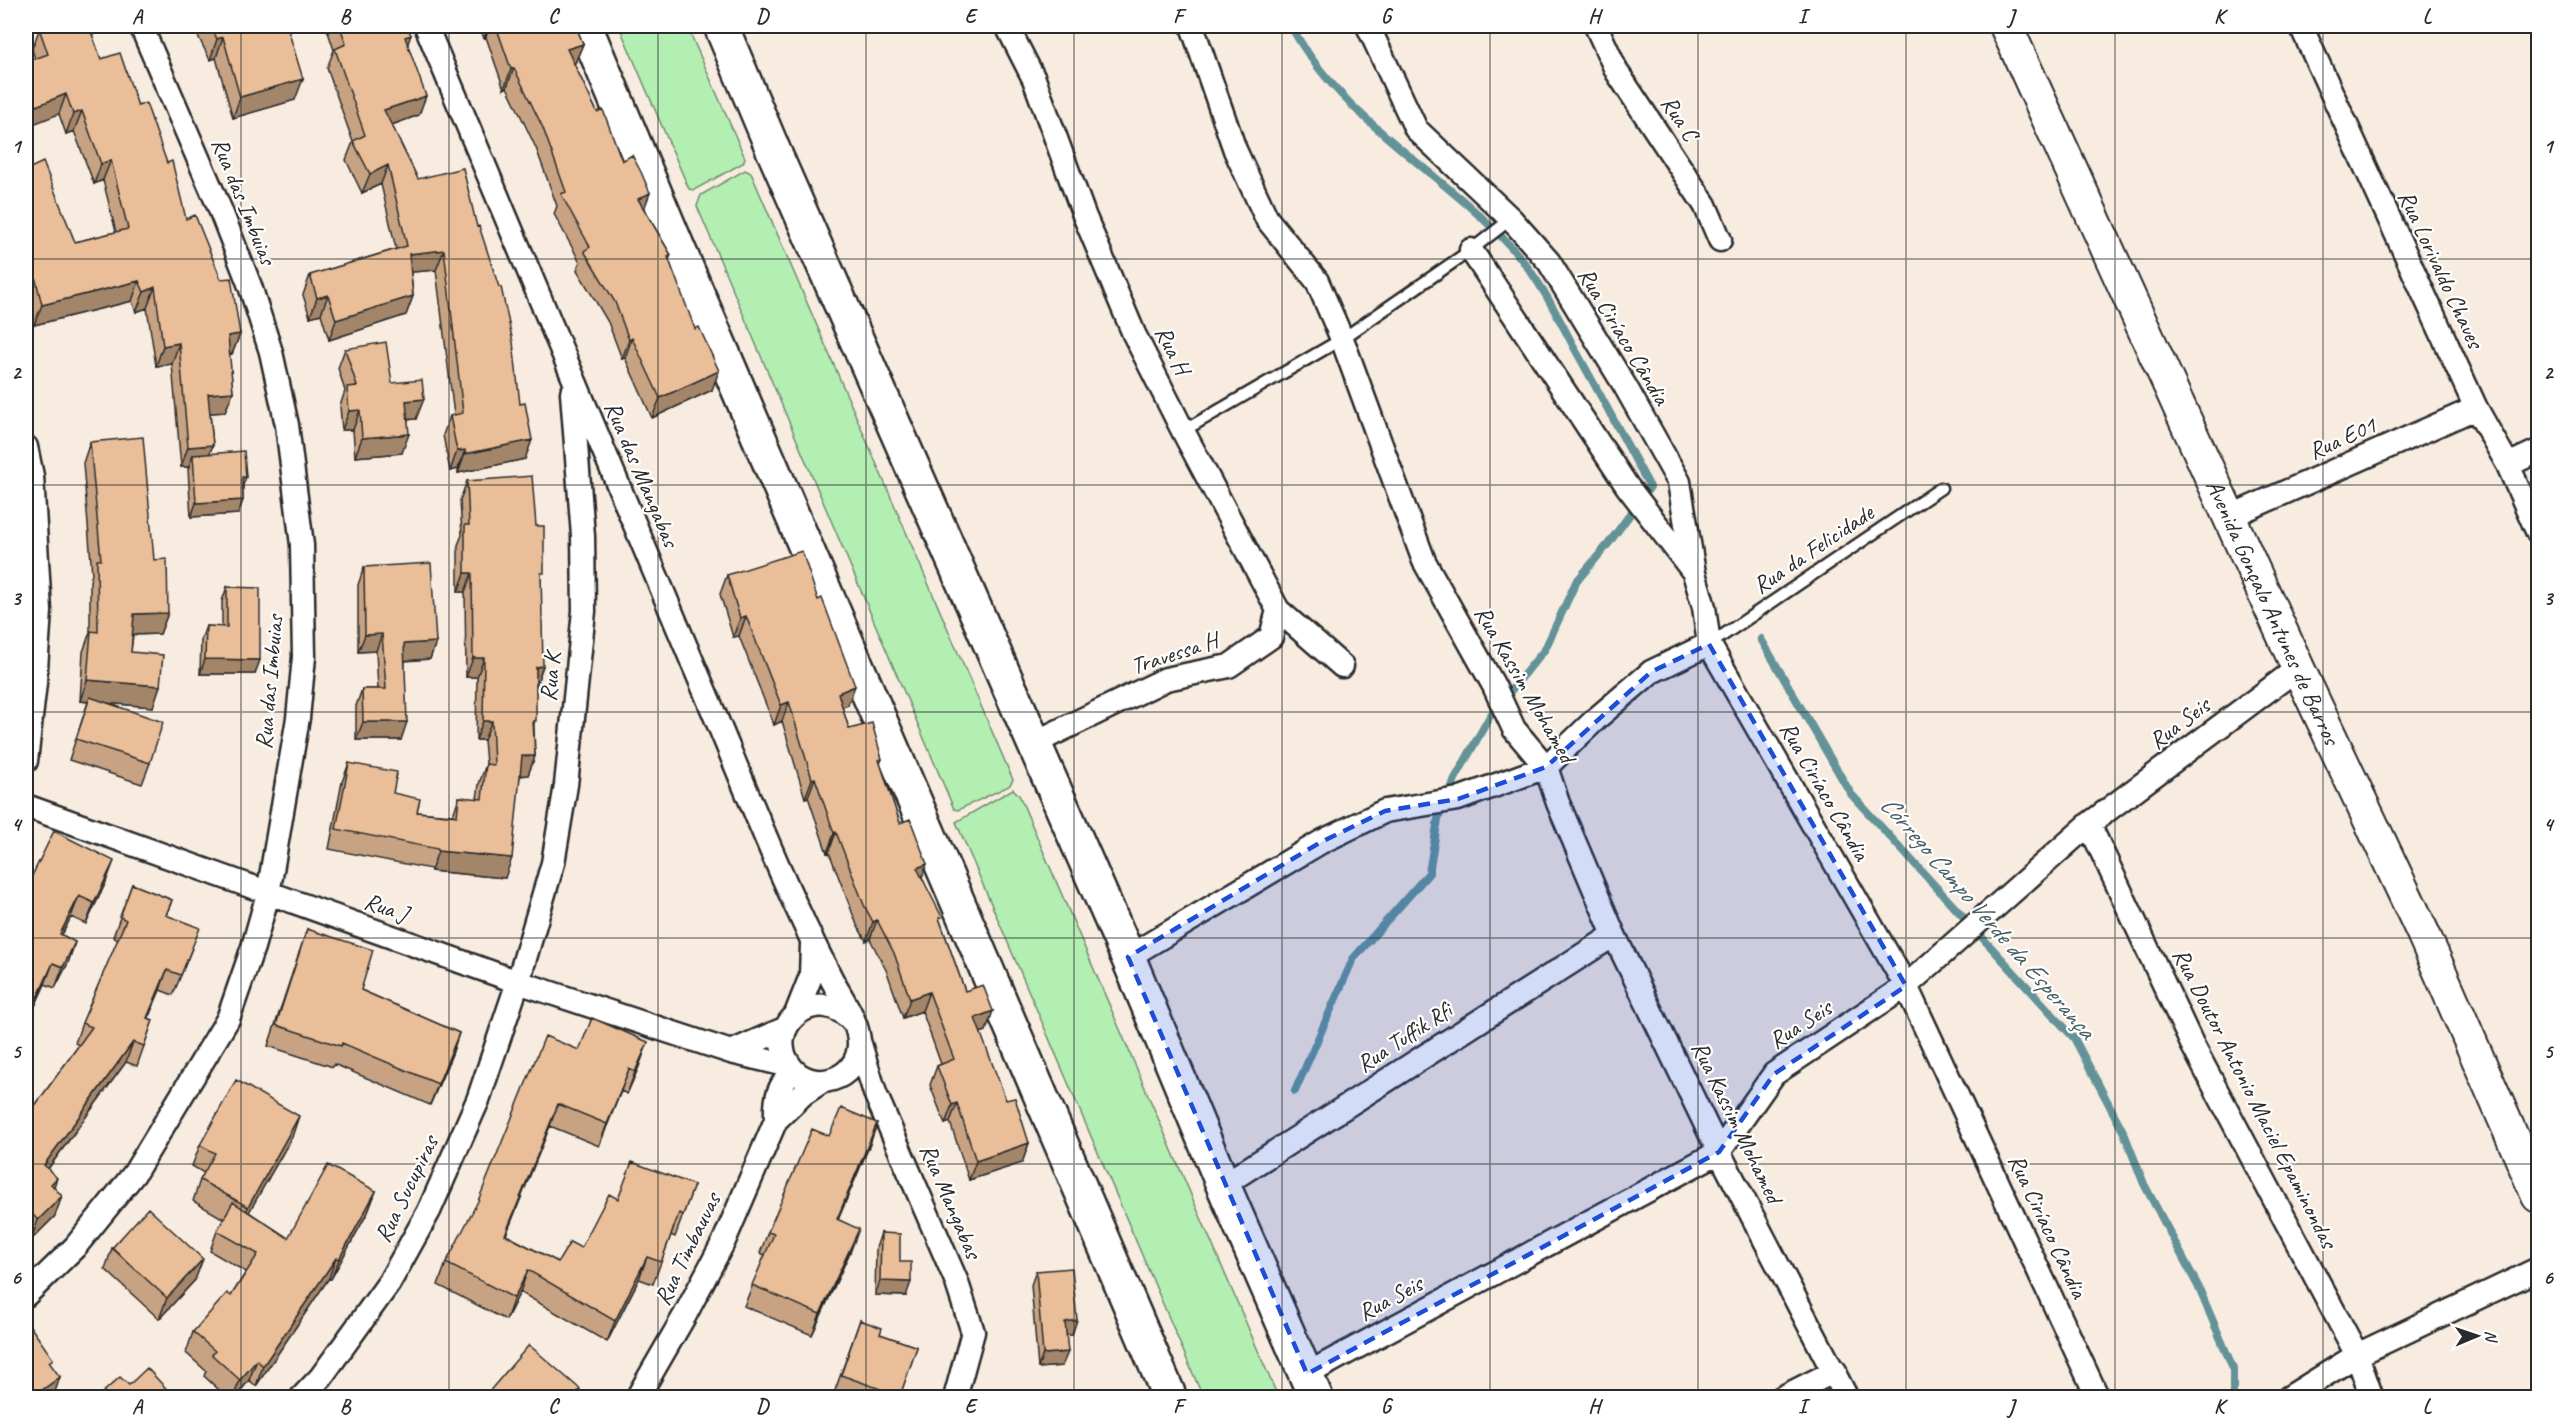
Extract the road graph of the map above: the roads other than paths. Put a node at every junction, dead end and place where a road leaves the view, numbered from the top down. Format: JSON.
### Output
{"nodes":[{"id":1,"x":141,"y":26,"type":"edge"},
{"id":2,"x":426,"y":26,"type":"edge"},
{"id":3,"x":585,"y":26,"type":"edge"},
{"id":4,"x":721,"y":26,"type":"edge"},
{"id":5,"x":1007,"y":26,"type":"edge"},
{"id":6,"x":1192,"y":26,"type":"edge"},
{"id":7,"x":1368,"y":26,"type":"edge"},
{"id":8,"x":1596,"y":26,"type":"edge"},
{"id":9,"x":2006,"y":26,"type":"edge"},
{"id":10,"x":2301,"y":26,"type":"edge"},
{"id":11,"x":1510,"y":220,"type":"junction"},
{"id":12,"x":1720,"y":240,"type":"dead end"},
{"id":13,"x":1471,"y":250,"type":"junction"},
{"id":14,"x":1342,"y":339,"type":"junction"},
{"id":15,"x":571,"y":372,"type":"junction"},
{"id":16,"x":2476,"y":408,"type":"junction"},
{"id":17,"x":1183,"y":431,"type":"junction"},
{"id":18,"x":26,"y":447,"type":"edge"},
{"id":19,"x":2538,"y":451,"type":"edge"},
{"id":20,"x":2508,"y":465,"type":"junction"},
{"id":21,"x":1941,"y":488,"type":"dead end"},
{"id":22,"x":2229,"y":516,"type":"junction"},
{"id":23,"x":2538,"y":533,"type":"edge"},
{"id":24,"x":1694,"y":573,"type":"junction"},
{"id":25,"x":1278,"y":610,"type":"junction"},
{"id":26,"x":1709,"y":644,"type":"junction"},
{"id":27,"x":1342,"y":666,"type":"dead end"},
{"id":28,"x":2298,"y":668,"type":"junction"},
{"id":29,"x":1032,"y":744,"type":"junction"},
{"id":30,"x":26,"y":760,"type":"edge"},
{"id":31,"x":1546,"y":767,"type":"junction"},
{"id":32,"x":26,"y":806,"type":"edge"},
{"id":33,"x":2089,"y":824,"type":"junction"},
{"id":34,"x":268,"y":894,"type":"junction"},
{"id":35,"x":1614,"y":935,"type":"junction"},
{"id":36,"x":812,"y":942,"type":"junction"},
{"id":37,"x":1128,"y":957,"type":"junction"},
{"id":38,"x":518,"y":982,"type":"junction"},
{"id":39,"x":1906,"y":986,"type":"junction"},
{"id":40,"x":791,"y":1021,"type":"junction"},
{"id":41,"x":857,"y":1034,"type":"junction"},
{"id":42,"x":731,"y":1052,"type":"junction"},
{"id":43,"x":791,"y":1068,"type":"junction"},
{"id":44,"x":828,"y":1081,"type":"junction"},
{"id":45,"x":875,"y":1093,"type":"junction"},
{"id":46,"x":776,"y":1120,"type":"junction"},
{"id":47,"x":1719,"y":1152,"type":"junction"},
{"id":48,"x":1223,"y":1185,"type":"junction"},
{"id":49,"x":2538,"y":1196,"type":"edge"},
{"id":50,"x":2538,"y":1269,"type":"edge"},
{"id":51,"x":26,"y":1295,"type":"edge"},
{"id":52,"x":2357,"y":1355,"type":"junction"},
{"id":53,"x":1835,"y":1371,"type":"junction"},
{"id":54,"x":1311,"y":1386,"type":"edge"},
{"id":55,"x":301,"y":1398,"type":"edge"},
{"id":56,"x":637,"y":1398,"type":"edge"},
{"id":57,"x":955,"y":1398,"type":"edge"},
{"id":58,"x":1170,"y":1398,"type":"edge"},
{"id":59,"x":1780,"y":1398,"type":"edge"},
{"id":60,"x":1847,"y":1398,"type":"edge"},
{"id":61,"x":2098,"y":1398,"type":"edge"},
{"id":62,"x":2288,"y":1398,"type":"edge"},
{"id":63,"x":2372,"y":1398,"type":"edge"}],
"edges":[{"from":1,"to":34,"type":"street","name":"Rua das Imbuias"},
{"from":2,"to":15,"type":"street","name":"Rua das Mangabas"},
{"from":3,"to":58,"type":"main road"},
{"from":4,"to":29,"type":"main road"},
{"from":5,"to":17,"type":"street","name":"Rua H"},
{"from":6,"to":14,"type":"street","name":"Rua Kassim Mohamed"},
{"from":7,"to":11,"type":"street","name":"Rua Ciríaco Cândia"},
{"from":8,"to":12,"type":"street","name":"Rua C"},
{"from":9,"to":22,"type":"main road","name":"Avenida Gonçalo Antunes de Barros"},
{"from":10,"to":16,"type":"street","name":"Rua Lorivaldo Chaves"},
{"from":11,"to":13,"type":"lane"},
{"from":11,"to":24,"type":"street","name":"Rua Ciríaco Cândia"},
{"from":13,"to":14,"type":"lane"},
{"from":13,"to":24,"type":"street"},
{"from":14,"to":17,"type":"lane"},
{"from":14,"to":31,"type":"street","name":"Rua Kassim Mohamed"},
{"from":15,"to":36,"type":"street","name":"Rua das Mangabas"},
{"from":15,"to":38,"type":"street","name":"Rua K"},
{"from":16,"to":20,"type":"street","name":"Rua Lorivaldo Chaves"},
{"from":16,"to":22,"type":"street","name":"Rua E01"},
{"from":17,"to":25,"type":"street","name":"Rua H"},
{"from":18,"to":30,"type":"street"},
{"from":19,"to":20,"type":"street"},
{"from":20,"to":23,"type":"street","name":"Rua Lorivaldo Chaves"},
{"from":21,"to":26,"type":"lane","name":"Rua da Felicidade"},
{"from":22,"to":28,"type":"main road","name":"Avenida Gonçalo Antunes de Barros"},
{"from":24,"to":26,"type":"street","name":"Rua Ciríaco Cândia"},
{"from":25,"to":27,"type":"street","name":"Rua H"},
{"from":25,"to":29,"type":"street","name":"Travessa H"},
{"from":26,"to":31,"type":"street"},
{"from":26,"to":39,"type":"street","name":"Rua Ciríaco Cândia"},
{"from":28,"to":33,"type":"street","name":"Rua Seis"},
{"from":28,"to":49,"type":"main road","name":"Avenida Gonçalo Antunes de Barros"},
{"from":29,"to":37,"type":"main road"},
{"from":31,"to":35,"type":"street","name":"Rua Kassim Mohamed"},
{"from":31,"to":37,"type":"street"},
{"from":32,"to":34,"type":"street","name":"Rua J"},
{"from":33,"to":39,"type":"street","name":"Rua Seis"},
{"from":33,"to":52,"type":"street","name":"Rua Doutor Antonio Maciel Epaminondas"},
{"from":34,"to":38,"type":"street","name":"Rua J"},
{"from":34,"to":51,"type":"street","name":"Rua das Imbuias"},
{"from":35,"to":47,"type":"street","name":"Rua Kassim Mohamed"},
{"from":35,"to":48,"type":"street","name":"Rua Tuffik Rfi"},
{"from":36,"to":40,"type":"street"},
{"from":36,"to":41,"type":"street","name":"Rua das Mangabas"},
{"from":37,"to":48,"type":"main road"},
{"from":38,"to":42,"type":"street","name":"Rua J"},
{"from":38,"to":55,"type":"street","name":"Rua Sucupiras"},
{"from":39,"to":47,"type":"street","name":"Rua Seis"},
{"from":39,"to":61,"type":"street","name":"Rua Ciríaco Cândia"},
{"from":40,"to":41,"type":"street"},
{"from":40,"to":42,"type":"street"},
{"from":40,"to":43,"type":"street"},
{"from":41,"to":44,"type":"street"},
{"from":41,"to":45,"type":"street","name":"Rua Mangabas"},
{"from":42,"to":43,"type":"street","name":"Rua J"},
{"from":43,"to":44,"type":"street"},
{"from":43,"to":46,"type":"street"},
{"from":44,"to":45,"type":"street"},
{"from":44,"to":46,"type":"street"},
{"from":45,"to":57,"type":"street","name":"Rua Mangabas"},
{"from":46,"to":56,"type":"street","name":"Rua Timbauvas"},
{"from":47,"to":53,"type":"street","name":"Rua Kassim Mohamed"},
{"from":47,"to":54,"type":"street","name":"Rua Seis"},
{"from":48,"to":54,"type":"main road"},
{"from":50,"to":52,"type":"street"},
{"from":52,"to":62,"type":"street"},
{"from":52,"to":63,"type":"street","name":"Rua Doutor Antonio Maciel Epaminondas"},
{"from":53,"to":59,"type":"street"},
{"from":53,"to":60,"type":"street","name":"Rua Kassim Mohamed"}]}
